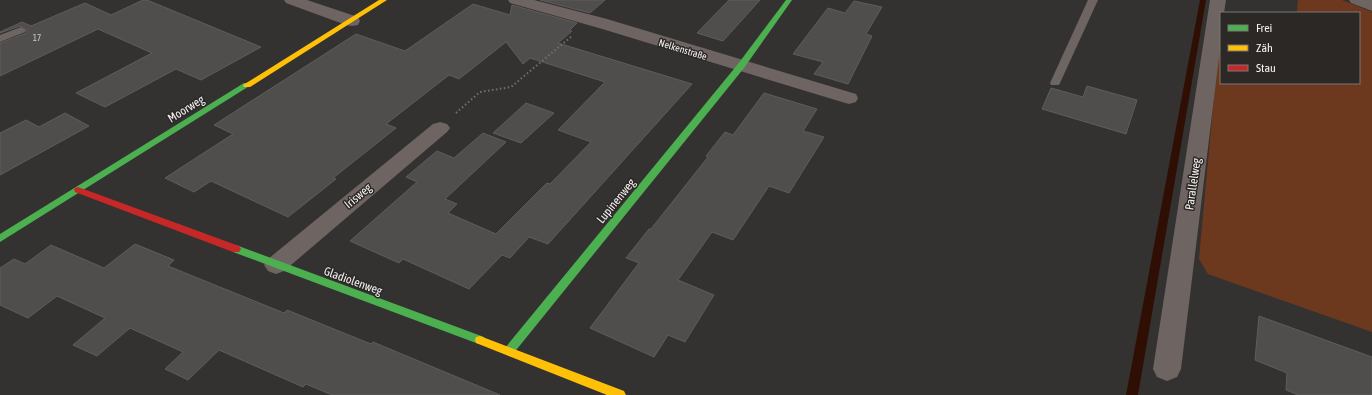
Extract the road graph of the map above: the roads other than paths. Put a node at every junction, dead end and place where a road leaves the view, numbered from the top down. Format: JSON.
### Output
{"nodes":[{"id":1,"x":292,"y":0,"type":"edge"},
{"id":2,"x":384,"y":0,"type":"edge"},
{"id":3,"x":516,"y":0,"type":"edge"},
{"id":4,"x":789,"y":0,"type":"edge"},
{"id":5,"x":1093,"y":0,"type":"edge"},
{"id":6,"x":1218,"y":0,"type":"edge"},
{"id":7,"x":1357,"y":0,"type":"edge"},
{"id":8,"x":538,"y":2,"type":"edge"},
{"id":9,"x":1372,"y":6,"type":"edge"},
{"id":10,"x":352,"y":21,"type":"junction"},
{"id":11,"x":21,"y":30,"type":"dead end"},
{"id":12,"x":0,"y":39,"type":"edge"},
{"id":13,"x":741,"y":66,"type":"junction"},
{"id":14,"x":1055,"y":83,"type":"dead end"},
{"id":15,"x":849,"y":98,"type":"dead end"},
{"id":16,"x":440,"y":128,"type":"road end"},
{"id":17,"x":78,"y":190,"type":"junction"},
{"id":18,"x":0,"y":239,"type":"edge"},
{"id":19,"x":276,"y":265,"type":"junction"},
{"id":20,"x":509,"y":351,"type":"junction"},
{"id":21,"x":1167,"y":369,"type":"dead end"},
{"id":22,"x":620,"y":395,"type":"edge"}],
"edges":[{"from":1,"to":10,"type":"street"},
{"from":2,"to":10,"type":"street","name":"Moorweg"},
{"from":3,"to":8,"type":"street","name":"Nelkenstraße"},
{"from":4,"to":13,"type":"street","name":"Lupinenweg"},
{"from":5,"to":14,"type":"lane"},
{"from":6,"to":21,"type":"street","name":"Parallelweg"},
{"from":7,"to":9,"type":"street"},
{"from":8,"to":13,"type":"street","name":"Nelkenstraße"},
{"from":10,"to":17,"type":"street","name":"Moorweg"},
{"from":11,"to":12,"type":"lane"},
{"from":13,"to":15,"type":"street","name":"Nelkenstraße"},
{"from":13,"to":20,"type":"street","name":"Lupinenweg"},
{"from":16,"to":19,"type":"street","name":"Irisweg"},
{"from":17,"to":18,"type":"street","name":"Moorweg"},
{"from":17,"to":19,"type":"street","name":"Gladiolenweg"},
{"from":19,"to":20,"type":"street","name":"Gladiolenweg"},
{"from":20,"to":22,"type":"street","name":"Gladiolenweg"}]}
